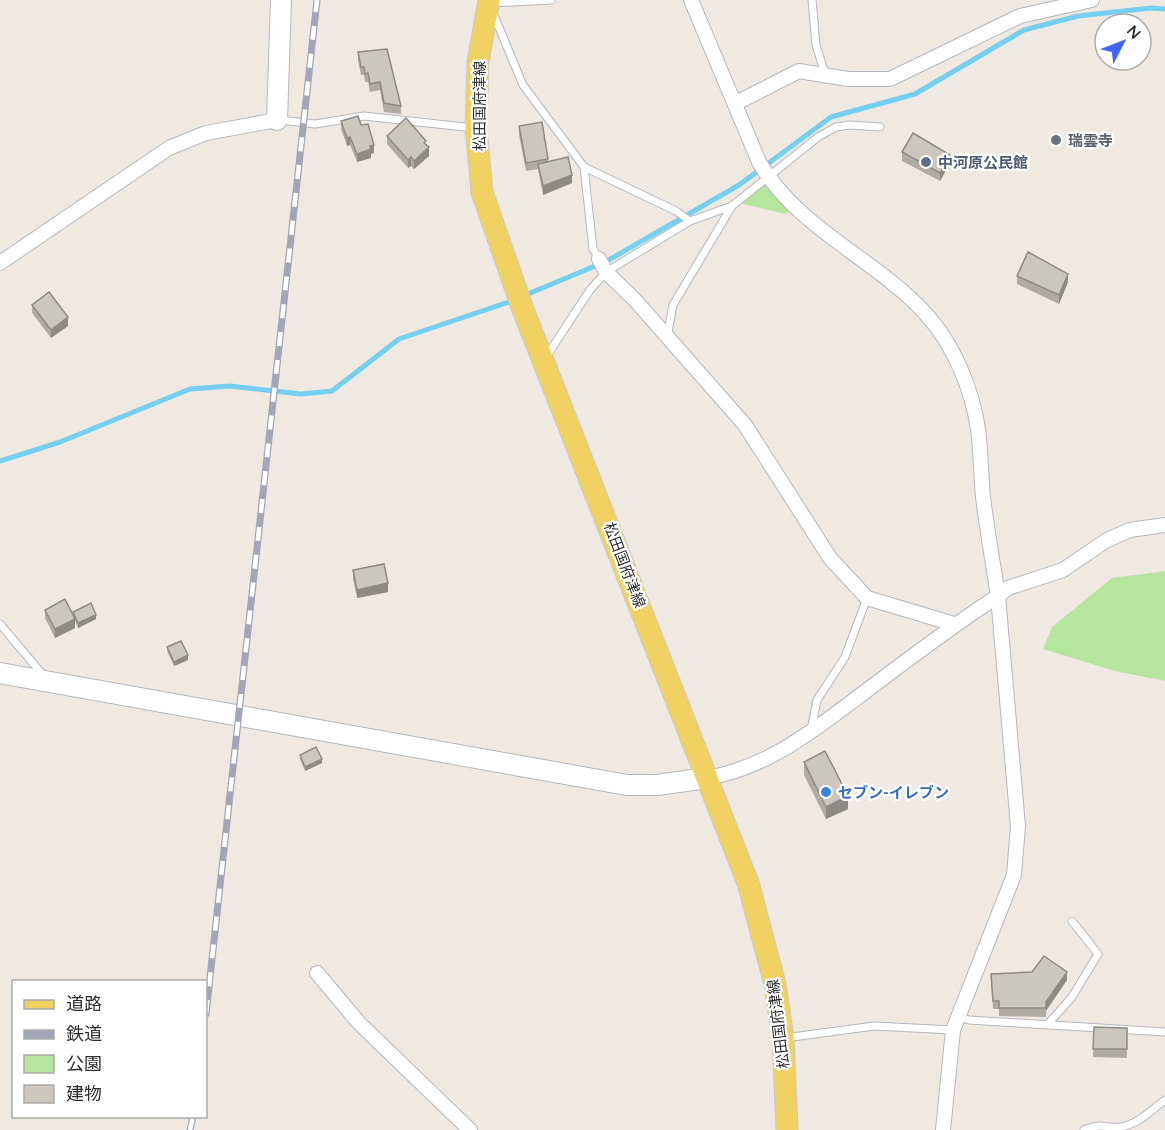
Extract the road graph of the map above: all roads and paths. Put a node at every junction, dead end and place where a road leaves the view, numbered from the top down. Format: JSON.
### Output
{"nodes":[{"id":1,"x":281,"y":0,"type":"edge"},
{"id":2,"x":551,"y":0,"type":"edge"},
{"id":3,"x":691,"y":0,"type":"edge"},
{"id":4,"x":812,"y":0,"type":"edge"},
{"id":5,"x":1092,"y":0,"type":"edge"},
{"id":6,"x":490,"y":1,"type":"edge"},
{"id":7,"x":825,"y":74,"type":"junction"},
{"id":8,"x":736,"y":103,"type":"junction"},
{"id":9,"x":277,"y":120,"type":"junction"},
{"id":10,"x":880,"y":127,"type":"dead end"},
{"id":11,"x":476,"y":128,"type":"junction"},
{"id":12,"x":584,"y":167,"type":"junction"},
{"id":13,"x":769,"y":178,"type":"junction"},
{"id":14,"x":732,"y":206,"type":"junction"},
{"id":15,"x":690,"y":221,"type":"junction"},
{"id":16,"x":0,"y":263,"type":"edge"},
{"id":17,"x":603,"y":266,"type":"junction"},
{"id":18,"x":667,"y":337,"type":"junction"},
{"id":19,"x":544,"y":362,"type":"junction"},
{"id":20,"x":1165,"y":525,"type":"edge"},
{"id":21,"x":998,"y":596,"type":"junction"},
{"id":22,"x":867,"y":598,"type":"junction"},
{"id":23,"x":0,"y":624,"type":"edge"},
{"id":24,"x":954,"y":624,"type":"junction"},
{"id":25,"x":0,"y":673,"type":"edge"},
{"id":26,"x":48,"y":681,"type":"junction"},
{"id":27,"x":810,"y":733,"type":"junction"},
{"id":28,"x":707,"y":778,"type":"junction"},
{"id":29,"x":1072,"y":921,"type":"dead end"},
{"id":30,"x":317,"y":973,"type":"dead end"},
{"id":31,"x":955,"y":1023,"type":"junction"},
{"id":32,"x":1049,"y":1023,"type":"junction"},
{"id":33,"x":1165,"y":1032,"type":"edge"},
{"id":34,"x":783,"y":1038,"type":"junction"},
{"id":35,"x":1165,"y":1100,"type":"edge"},
{"id":36,"x":470,"y":1130,"type":"edge"},
{"id":37,"x":787,"y":1130,"type":"edge"},
{"id":38,"x":943,"y":1130,"type":"edge"},
{"id":39,"x":1084,"y":1130,"type":"edge"}],
"edges":[{"from":1,"to":9,"type":"street"},
{"from":2,"to":6,"type":"lane"},
{"from":3,"to":8,"type":"street"},
{"from":4,"to":7,"type":"lane"},
{"from":5,"to":7,"type":"street"},
{"from":6,"to":11,"type":"main road","name":"松田国府津線"},
{"from":6,"to":12,"type":"lane"},
{"from":7,"to":8,"type":"street"},
{"from":8,"to":13,"type":"street"},
{"from":9,"to":11,"type":"lane"},
{"from":9,"to":16,"type":"street"},
{"from":10,"to":13,"type":"lane"},
{"from":11,"to":19,"type":"main road","name":"松田国府津線"},
{"from":12,"to":15,"type":"lane"},
{"from":12,"to":17,"type":"lane"},
{"from":13,"to":14,"type":"lane"},
{"from":13,"to":21,"type":"street"},
{"from":14,"to":15,"type":"lane"},
{"from":14,"to":18,"type":"lane"},
{"from":15,"to":17,"type":"lane"},
{"from":17,"to":18,"type":"street"},
{"from":17,"to":19,"type":"lane"},
{"from":18,"to":22,"type":"street"},
{"from":19,"to":28,"type":"main road","name":"松田国府津線"},
{"from":20,"to":21,"type":"street"},
{"from":21,"to":24,"type":"street"},
{"from":21,"to":31,"type":"street"},
{"from":22,"to":24,"type":"street"},
{"from":22,"to":27,"type":"lane"},
{"from":23,"to":26,"type":"lane"},
{"from":24,"to":27,"type":"street"},
{"from":25,"to":26,"type":"street"},
{"from":26,"to":28,"type":"street"},
{"from":27,"to":28,"type":"street"},
{"from":28,"to":34,"type":"main road","name":"松田国府津線"},
{"from":29,"to":32,"type":"lane"},
{"from":30,"to":36,"type":"street"},
{"from":31,"to":32,"type":"lane"},
{"from":31,"to":34,"type":"lane"},
{"from":31,"to":38,"type":"street"},
{"from":32,"to":33,"type":"lane"},
{"from":34,"to":37,"type":"main road","name":"松田国府津線"},
{"from":35,"to":39,"type":"lane"}]}
